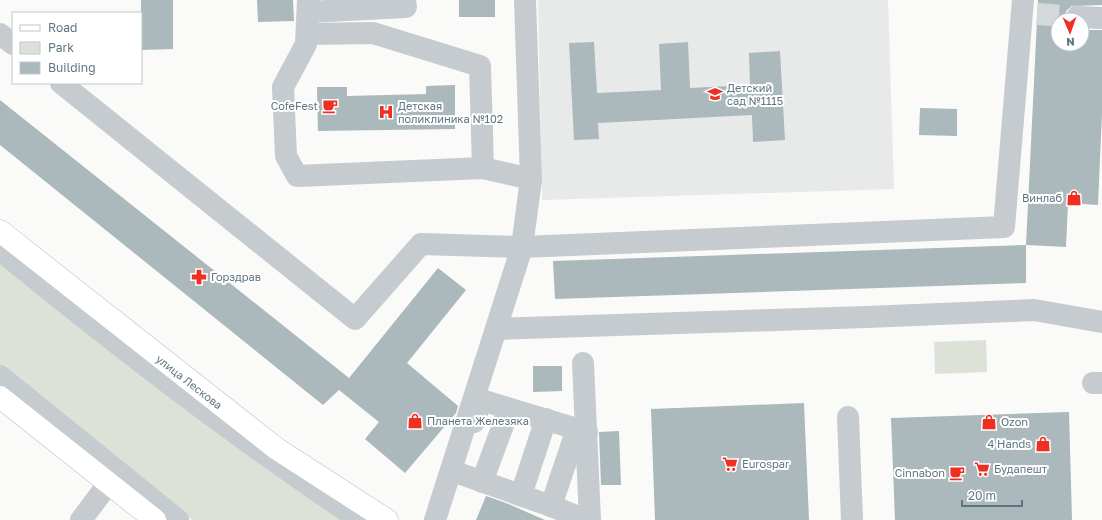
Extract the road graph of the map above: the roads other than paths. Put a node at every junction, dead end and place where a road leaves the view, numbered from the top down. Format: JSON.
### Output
{"nodes":[{"id":1,"x":406,"y":0,"type":"edge"},
{"id":2,"x":525,"y":0,"type":"edge"},
{"id":3,"x":308,"y":6,"type":"edge"},
{"id":4,"x":1027,"y":9,"type":"edge"},
{"id":5,"x":1090,"y":17,"type":"edge"},
{"id":6,"x":1102,"y":18,"type":"edge"},
{"id":7,"x":0,"y":34,"type":"edge"},
{"id":8,"x":307,"y":34,"type":"junction"},
{"id":9,"x":12,"y":43,"type":"edge"},
{"id":10,"x":62,"y":84,"type":"edge"},
{"id":11,"x":483,"y":168,"type":"junction"},
{"id":12,"x":531,"y":179,"type":"junction"},
{"id":13,"x":0,"y":232,"type":"edge"},
{"id":14,"x":522,"y":247,"type":"junction"},
{"id":15,"x":0,"y":250,"type":"edge"},
{"id":16,"x":1102,"y":322,"type":"edge"},
{"id":17,"x":496,"y":329,"type":"junction"},
{"id":18,"x":583,"y":363,"type":"dead end"},
{"id":19,"x":0,"y":376,"type":"edge"},
{"id":20,"x":0,"y":397,"type":"edge"},
{"id":21,"x":510,"y":409,"type":"junction"},
{"id":22,"x":848,"y":417,"type":"dead end"},
{"id":23,"x":546,"y":420,"type":"junction"},
{"id":24,"x":582,"y":431,"type":"junction"},
{"id":25,"x":458,"y":473,"type":"junction"},
{"id":26,"x":482,"y":482,"type":"junction"},
{"id":27,"x":108,"y":484,"type":"junction"},
{"id":28,"x":520,"y":495,"type":"junction"},
{"id":29,"x":551,"y":506,"type":"junction"},
{"id":30,"x":438,"y":510,"type":"edge"},
{"id":31,"x":81,"y":520,"type":"edge"},
{"id":32,"x":155,"y":520,"type":"edge"},
{"id":33,"x":178,"y":520,"type":"edge"},
{"id":34,"x":360,"y":520,"type":"edge"},
{"id":35,"x":387,"y":520,"type":"edge"},
{"id":36,"x":586,"y":520,"type":"edge"},
{"id":37,"x":590,"y":520,"type":"edge"},
{"id":38,"x":852,"y":520,"type":"edge"}],
"edges":[{"from":1,"to":3,"type":"lane"},
{"from":2,"to":12,"type":"lane"},
{"from":3,"to":8,"type":"lane"},
{"from":4,"to":14,"type":"lane"},
{"from":5,"to":6,"type":"lane"},
{"from":7,"to":9,"type":"lane"},
{"from":8,"to":11,"type":"lane"},
{"from":8,"to":11,"type":"lane"},
{"from":10,"to":14,"type":"lane"},
{"from":11,"to":12,"type":"lane"},
{"from":12,"to":14,"type":"lane"},
{"from":13,"to":35,"type":"main road","name":"улица Лескова"},
{"from":14,"to":17,"type":"lane"},
{"from":15,"to":34,"type":"lane","name":"улица Лескова"},
{"from":16,"to":17,"type":"lane"},
{"from":17,"to":30,"type":"lane"},
{"from":18,"to":24,"type":"lane"},
{"from":19,"to":33,"type":"lane"},
{"from":20,"to":27,"type":"main road"},
{"from":21,"to":23,"type":"lane"},
{"from":21,"to":25,"type":"lane"},
{"from":21,"to":26,"type":"lane"},
{"from":22,"to":38,"type":"lane"},
{"from":23,"to":24,"type":"lane"},
{"from":23,"to":28,"type":"lane"},
{"from":24,"to":29,"type":"lane"},
{"from":24,"to":37,"type":"lane"},
{"from":25,"to":26,"type":"lane"},
{"from":25,"to":30,"type":"lane"},
{"from":26,"to":28,"type":"lane"},
{"from":27,"to":31,"type":"lane"},
{"from":27,"to":32,"type":"main road"},
{"from":28,"to":29,"type":"lane"},
{"from":29,"to":36,"type":"lane"}]}
